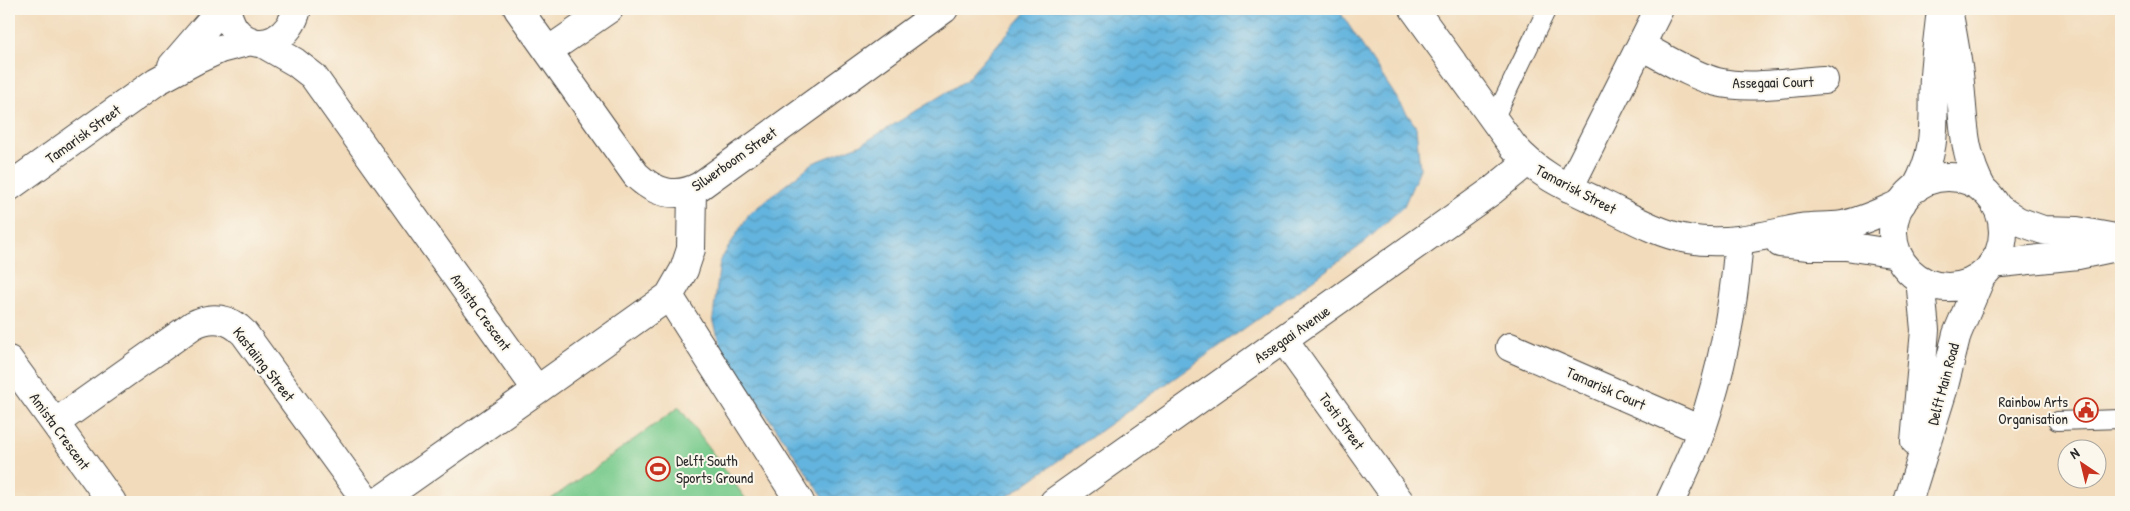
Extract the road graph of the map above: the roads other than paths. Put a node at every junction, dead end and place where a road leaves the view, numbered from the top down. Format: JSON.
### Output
{"nodes":[{"id":1,"x":221,"y":9,"type":"edge"},
{"id":2,"x":226,"y":9,"type":"edge"},
{"id":3,"x":518,"y":9,"type":"edge"},
{"id":4,"x":609,"y":9,"type":"edge"},
{"id":5,"x":944,"y":9,"type":"edge"},
{"id":6,"x":1414,"y":9,"type":"edge"},
{"id":7,"x":1547,"y":9,"type":"edge"},
{"id":8,"x":1660,"y":9,"type":"edge"},
{"id":9,"x":1940,"y":9,"type":"edge"},
{"id":10,"x":1948,"y":9,"type":"edge"},
{"id":11,"x":296,"y":12,"type":"edge"},
{"id":12,"x":256,"y":42,"type":"junction"},
{"id":13,"x":1641,"y":46,"type":"junction"},
{"id":14,"x":548,"y":51,"type":"junction"},
{"id":15,"x":313,"y":76,"type":"junction"},
{"id":16,"x":1824,"y":80,"type":"dead end"},
{"id":17,"x":157,"y":82,"type":"junction"},
{"id":18,"x":1494,"y":118,"type":"junction"},
{"id":19,"x":1527,"y":162,"type":"junction"},
{"id":20,"x":9,"y":187,"type":"edge"},
{"id":21,"x":1569,"y":188,"type":"junction"},
{"id":22,"x":692,"y":190,"type":"junction"},
{"id":23,"x":1909,"y":195,"type":"junction"},
{"id":24,"x":1991,"y":199,"type":"junction"},
{"id":25,"x":2121,"y":239,"type":"edge"},
{"id":26,"x":1745,"y":240,"type":"junction"},
{"id":27,"x":2121,"y":246,"type":"edge"},
{"id":28,"x":1897,"y":254,"type":"junction"},
{"id":29,"x":1987,"y":270,"type":"junction"},
{"id":30,"x":1920,"y":279,"type":"junction"},
{"id":31,"x":669,"y":296,"type":"junction"},
{"id":32,"x":1284,"y":340,"type":"junction"},
{"id":33,"x":1510,"y":346,"type":"dead end"},
{"id":34,"x":9,"y":360,"type":"edge"},
{"id":35,"x":537,"y":390,"type":"junction"},
{"id":36,"x":2121,"y":419,"type":"edge"},
{"id":37,"x":2057,"y":422,"type":"dead end"},
{"id":38,"x":55,"y":424,"type":"junction"},
{"id":39,"x":1701,"y":430,"type":"junction"},
{"id":40,"x":1909,"y":498,"type":"edge"},
{"id":41,"x":112,"y":502,"type":"edge"},
{"id":42,"x":367,"y":502,"type":"edge"},
{"id":43,"x":378,"y":502,"type":"edge"},
{"id":44,"x":800,"y":502,"type":"edge"},
{"id":45,"x":1054,"y":502,"type":"edge"},
{"id":46,"x":1400,"y":502,"type":"edge"},
{"id":47,"x":1670,"y":502,"type":"edge"}],
"edges":[{"from":1,"to":17,"type":"street","name":"Tamarisk Street"},
{"from":2,"to":12,"type":"street","name":"Amista Crescent"},
{"from":3,"to":14,"type":"street","name":"Silwerboom Street"},
{"from":4,"to":14,"type":"street"},
{"from":5,"to":22,"type":"street","name":"Silwerboom Street"},
{"from":6,"to":18,"type":"street","name":"Tamarisk Street"},
{"from":7,"to":18,"type":"lane"},
{"from":8,"to":13,"type":"street"},
{"from":9,"to":23,"type":"street"},
{"from":10,"to":24,"type":"street"},
{"from":11,"to":12,"type":"street","name":"Tamarisk Street"},
{"from":11,"to":15,"type":"street","name":"Amista Crescent"},
{"from":12,"to":15,"type":"street","name":"Amista Crescent"},
{"from":12,"to":17,"type":"street","name":"Tamarisk Street"},
{"from":13,"to":16,"type":"street","name":"Assegaai Court"},
{"from":13,"to":21,"type":"street"},
{"from":14,"to":22,"type":"street","name":"Silwerboom Street"},
{"from":15,"to":35,"type":"street","name":"Amista Crescent"},
{"from":17,"to":20,"type":"street","name":"Tamarisk Street"},
{"from":18,"to":19,"type":"street","name":"Tamarisk Street"},
{"from":19,"to":21,"type":"street","name":"Tamarisk Street"},
{"from":19,"to":32,"type":"street","name":"Assegaai Avenue"},
{"from":21,"to":26,"type":"street","name":"Tamarisk Street"},
{"from":22,"to":31,"type":"street"},
{"from":23,"to":24,"type":"street"},
{"from":23,"to":26,"type":"street","name":"Tamarisk Street"},
{"from":23,"to":28,"type":"street"},
{"from":24,"to":25,"type":"street"},
{"from":24,"to":29,"type":"street"},
{"from":26,"to":28,"type":"street","name":"Tamarisk Street"},
{"from":26,"to":39,"type":"street"},
{"from":27,"to":29,"type":"street"},
{"from":28,"to":30,"type":"street"},
{"from":29,"to":30,"type":"street"},
{"from":29,"to":40,"type":"street","name":"Delft Main Road"},
{"from":30,"to":40,"type":"street","name":"Delft Main Road"},
{"from":31,"to":35,"type":"street"},
{"from":31,"to":44,"type":"street"},
{"from":32,"to":45,"type":"street","name":"Assegaai Avenue"},
{"from":32,"to":46,"type":"street","name":"Tosti Street"},
{"from":33,"to":39,"type":"street","name":"Tamarisk Court"},
{"from":34,"to":38,"type":"street","name":"Amista Crescent"},
{"from":35,"to":43,"type":"street"},
{"from":36,"to":37,"type":"lane"},
{"from":38,"to":41,"type":"street","name":"Amista Crescent"},
{"from":38,"to":42,"type":"street","name":"Kastaiing Street"},
{"from":39,"to":47,"type":"street"}]}
